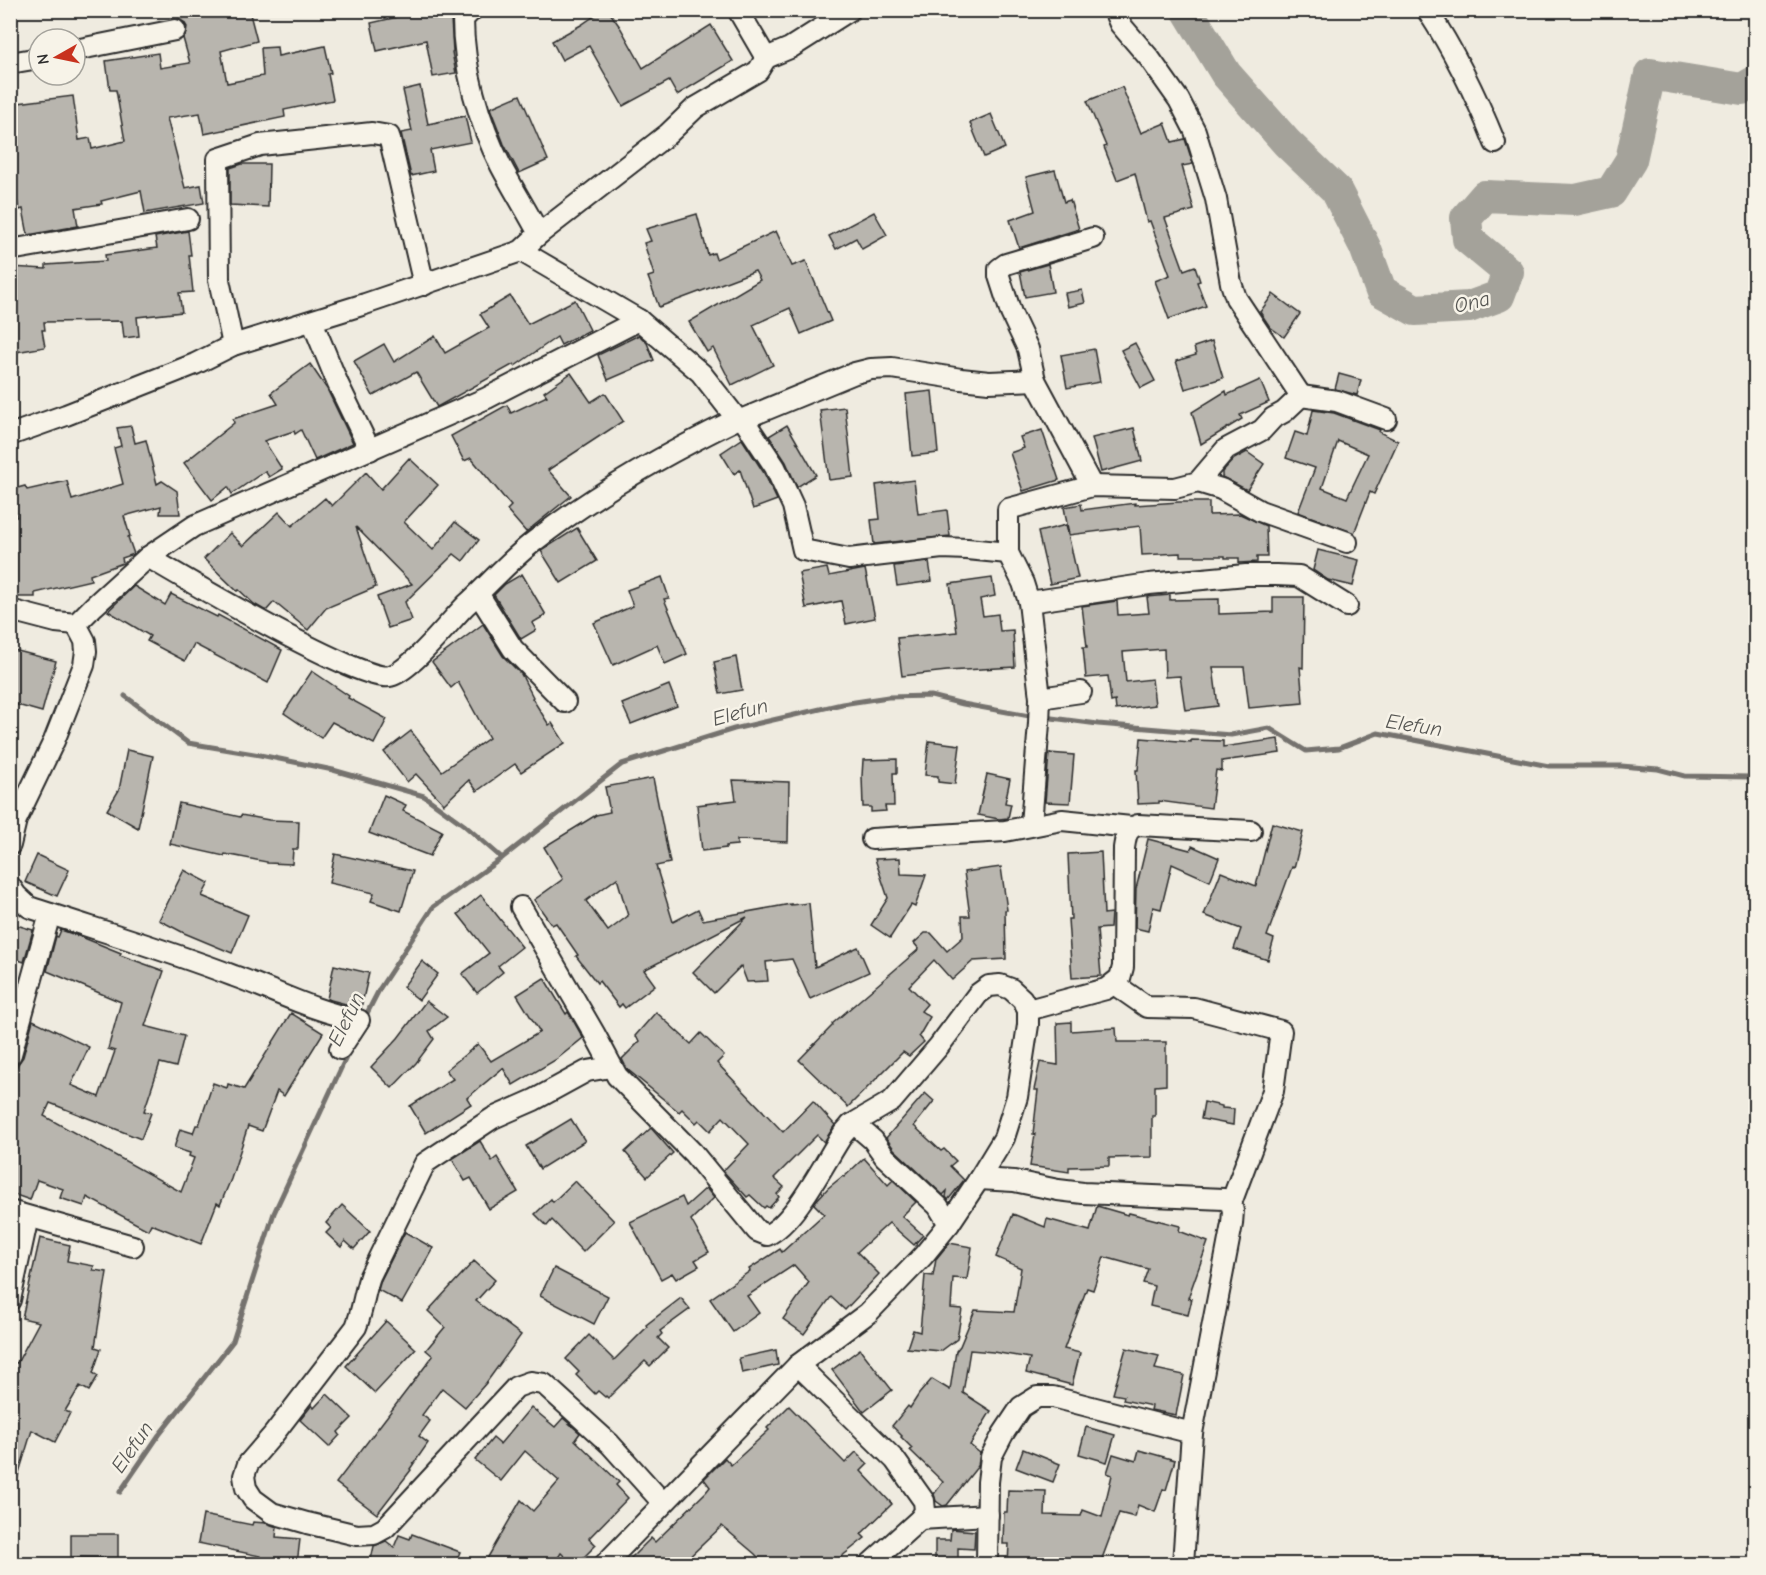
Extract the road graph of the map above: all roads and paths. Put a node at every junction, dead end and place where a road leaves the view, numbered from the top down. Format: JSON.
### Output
{"nodes":[{"id":1,"x":472,"y":10,"type":"edge"},
{"id":2,"x":738,"y":10,"type":"edge"},
{"id":3,"x":850,"y":10,"type":"edge"},
{"id":4,"x":1114,"y":10,"type":"edge"},
{"id":5,"x":1427,"y":10,"type":"edge"},
{"id":6,"x":176,"y":30,"type":"dead end"},
{"id":7,"x":87,"y":48,"type":"edge"},
{"id":8,"x":766,"y":58,"type":"junction"},
{"id":9,"x":27,"y":59,"type":"edge"},
{"id":10,"x":10,"y":63,"type":"edge"},
{"id":11,"x":1495,"y":143,"type":"dead end"},
{"id":12,"x":188,"y":219,"type":"dead end"},
{"id":13,"x":540,"y":234,"type":"junction"},
{"id":14,"x":1093,"y":238,"type":"dead end"},
{"id":15,"x":10,"y":250,"type":"edge"},
{"id":16,"x":521,"y":251,"type":"junction"},
{"id":17,"x":424,"y":285,"type":"junction"},
{"id":18,"x":639,"y":320,"type":"junction"},
{"id":19,"x":312,"y":321,"type":"junction"},
{"id":20,"x":233,"y":345,"type":"junction"},
{"id":21,"x":1035,"y":380,"type":"junction"},
{"id":22,"x":1300,"y":396,"type":"junction"},
{"id":23,"x":723,"y":400,"type":"junction"},
{"id":24,"x":740,"y":419,"type":"junction"},
{"id":25,"x":1386,"y":419,"type":"dead end"},
{"id":26,"x":715,"y":429,"type":"junction"},
{"id":27,"x":10,"y":435,"type":"edge"},
{"id":28,"x":370,"y":450,"type":"junction"},
{"id":29,"x":1198,"y":482,"type":"junction"},
{"id":30,"x":1092,"y":486,"type":"junction"},
{"id":31,"x":1347,"y":542,"type":"dead end"},
{"id":32,"x":1008,"y":553,"type":"junction"},
{"id":33,"x":148,"y":557,"type":"junction"},
{"id":34,"x":479,"y":595,"type":"junction"},
{"id":35,"x":1029,"y":602,"type":"junction"},
{"id":36,"x":1347,"y":606,"type":"dead end"},
{"id":37,"x":10,"y":610,"type":"edge"},
{"id":38,"x":76,"y":624,"type":"junction"},
{"id":39,"x":1081,"y":692,"type":"dead end"},
{"id":40,"x":565,"y":702,"type":"dead end"},
{"id":41,"x":1039,"y":710,"type":"junction"},
{"id":42,"x":1031,"y":825,"type":"junction"},
{"id":43,"x":1131,"y":827,"type":"junction"},
{"id":44,"x":1251,"y":831,"type":"dead end"},
{"id":45,"x":872,"y":839,"type":"dead end"},
{"id":46,"x":10,"y":845,"type":"edge"},
{"id":47,"x":10,"y":886,"type":"edge"},
{"id":48,"x":521,"y":907,"type":"dead end"},
{"id":49,"x":50,"y":914,"type":"junction"},
{"id":50,"x":1114,"y":984,"type":"junction"},
{"id":51,"x":1028,"y":1010,"type":"junction"},
{"id":52,"x":340,"y":1049,"type":"dead end"},
{"id":53,"x":11,"y":1054,"type":"edge"},
{"id":54,"x":611,"y":1067,"type":"junction"},
{"id":55,"x":851,"y":1125,"type":"junction"},
{"id":56,"x":979,"y":1179,"type":"junction"},
{"id":57,"x":1231,"y":1203,"type":"junction"},
{"id":58,"x":19,"y":1214,"type":"edge"},
{"id":59,"x":949,"y":1224,"type":"junction"},
{"id":60,"x":133,"y":1246,"type":"dead end"},
{"id":61,"x":10,"y":1300,"type":"edge"},
{"id":62,"x":798,"y":1365,"type":"junction"},
{"id":63,"x":1192,"y":1433,"type":"junction"},
{"id":64,"x":663,"y":1503,"type":"junction"},
{"id":65,"x":988,"y":1515,"type":"junction"},
{"id":66,"x":920,"y":1519,"type":"junction"},
{"id":67,"x":605,"y":1564,"type":"edge"},
{"id":68,"x":870,"y":1564,"type":"edge"},
{"id":69,"x":987,"y":1564,"type":"edge"},
{"id":70,"x":1183,"y":1564,"type":"edge"}],
"edges":[{"from":1,"to":13,"type":"street"},
{"from":2,"to":8,"type":"street"},
{"from":3,"to":8,"type":"street"},
{"from":4,"to":22,"type":"street"},
{"from":5,"to":11,"type":"street"},
{"from":6,"to":7,"type":"street"},
{"from":8,"to":13,"type":"street"},
{"from":9,"to":10,"type":"street"},
{"from":12,"to":15,"type":"street"},
{"from":13,"to":16,"type":"street"},
{"from":14,"to":21,"type":"street"},
{"from":16,"to":17,"type":"street"},
{"from":16,"to":18,"type":"street"},
{"from":17,"to":19,"type":"street"},
{"from":17,"to":20,"type":"street"},
{"from":18,"to":23,"type":"street"},
{"from":18,"to":28,"type":"street"},
{"from":19,"to":20,"type":"street"},
{"from":19,"to":28,"type":"street"},
{"from":20,"to":27,"type":"street"},
{"from":21,"to":24,"type":"street"},
{"from":21,"to":30,"type":"street"},
{"from":22,"to":25,"type":"street"},
{"from":22,"to":29,"type":"street"},
{"from":23,"to":24,"type":"street"},
{"from":23,"to":26,"type":"street"},
{"from":24,"to":26,"type":"street"},
{"from":24,"to":32,"type":"street"},
{"from":26,"to":34,"type":"street"},
{"from":28,"to":33,"type":"street"},
{"from":29,"to":30,"type":"street"},
{"from":29,"to":31,"type":"street"},
{"from":30,"to":32,"type":"street"},
{"from":32,"to":35,"type":"street"},
{"from":33,"to":34,"type":"street"},
{"from":33,"to":38,"type":"street"},
{"from":34,"to":40,"type":"street"},
{"from":35,"to":36,"type":"street"},
{"from":35,"to":41,"type":"street"},
{"from":37,"to":38,"type":"street"},
{"from":38,"to":46,"type":"street"},
{"from":39,"to":41,"type":"street"},
{"from":41,"to":42,"type":"street"},
{"from":42,"to":43,"type":"street"},
{"from":42,"to":45,"type":"street"},
{"from":43,"to":44,"type":"street"},
{"from":43,"to":50,"type":"street"},
{"from":47,"to":49,"type":"street"},
{"from":48,"to":54,"type":"street"},
{"from":49,"to":52,"type":"street"},
{"from":49,"to":53,"type":"street"},
{"from":50,"to":51,"type":"street"},
{"from":50,"to":57,"type":"street"},
{"from":51,"to":55,"type":"street"},
{"from":51,"to":56,"type":"street"},
{"from":54,"to":55,"type":"street"},
{"from":54,"to":64,"type":"street"},
{"from":55,"to":59,"type":"street"},
{"from":56,"to":57,"type":"street"},
{"from":56,"to":59,"type":"street"},
{"from":57,"to":63,"type":"street"},
{"from":58,"to":60,"type":"street"},
{"from":58,"to":61,"type":"street"},
{"from":59,"to":62,"type":"street"},
{"from":62,"to":64,"type":"street"},
{"from":62,"to":66,"type":"street"},
{"from":63,"to":65,"type":"street"},
{"from":63,"to":70,"type":"street"},
{"from":64,"to":67,"type":"street"},
{"from":65,"to":66,"type":"street"},
{"from":65,"to":69,"type":"street"},
{"from":66,"to":68,"type":"street"}]}
